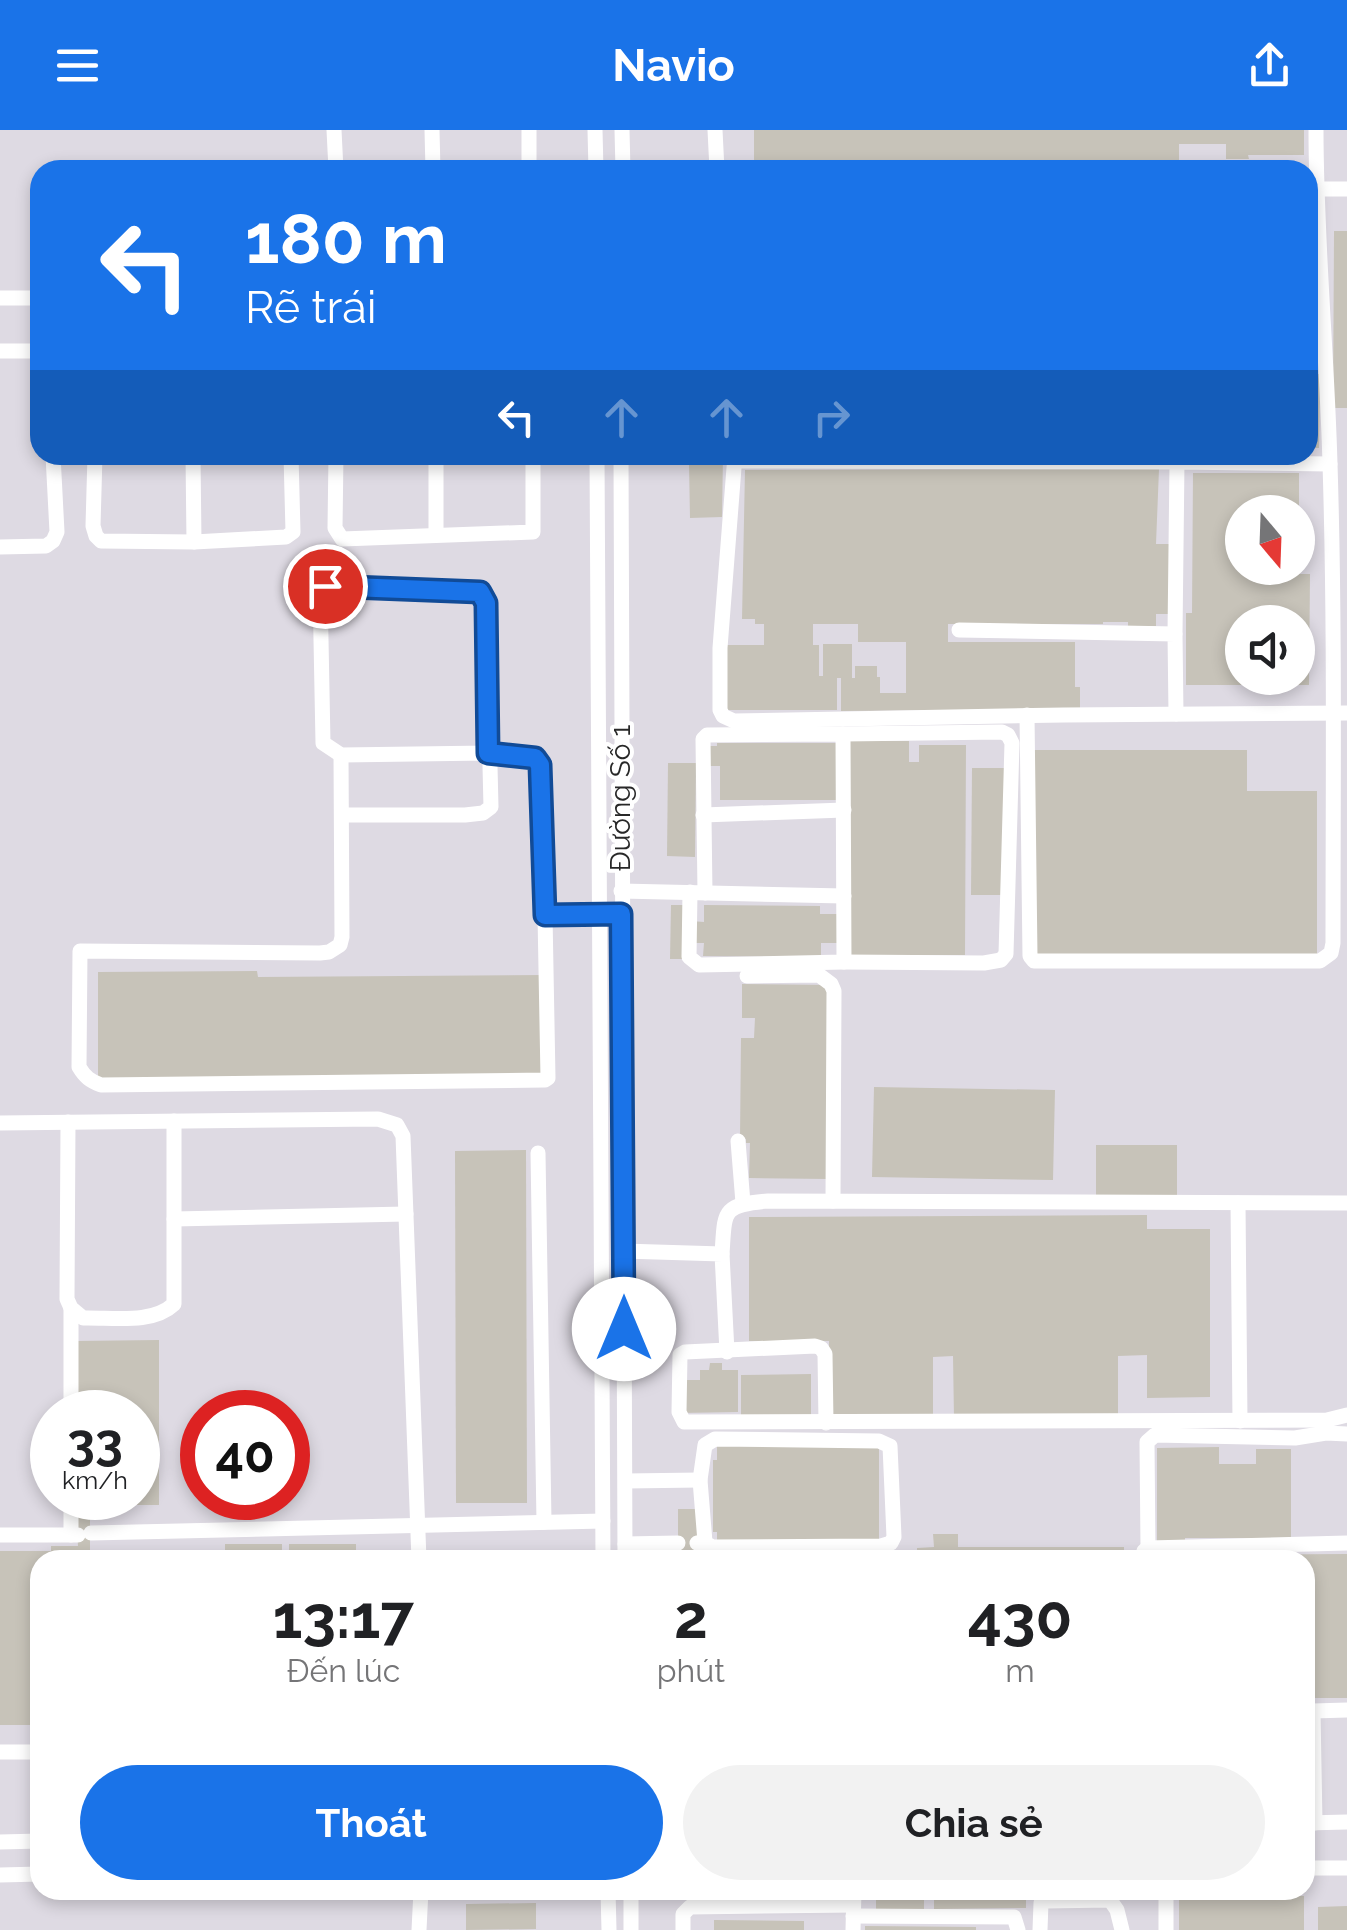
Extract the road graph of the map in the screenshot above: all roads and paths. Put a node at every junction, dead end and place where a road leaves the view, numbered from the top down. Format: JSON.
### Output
{"nodes":[{"id":1,"x":334,"y":130,"type":"edge"},
{"id":2,"x":432,"y":130,"type":"edge"},
{"id":3,"x":529,"y":130,"type":"edge"},
{"id":4,"x":596,"y":130,"type":"edge"},
{"id":5,"x":622,"y":130,"type":"edge"},
{"id":6,"x":715,"y":130,"type":"edge"},
{"id":7,"x":1316,"y":130,"type":"edge"},
{"id":8,"x":336,"y":160,"type":"edge"},
{"id":9,"x":433,"y":160,"type":"edge"},
{"id":10,"x":529,"y":160,"type":"edge"},
{"id":11,"x":596,"y":160,"type":"edge"},
{"id":12,"x":623,"y":160,"type":"edge"},
{"id":13,"x":716,"y":160,"type":"edge"},
{"id":14,"x":1314,"y":160,"type":"edge"},
{"id":15,"x":1318,"y":189,"type":"edge"},
{"id":16,"x":1347,"y":189,"type":"edge"},
{"id":17,"x":1318,"y":281,"type":"edge"},
{"id":18,"x":0,"y":298,"type":"edge"},
{"id":19,"x":30,"y":298,"type":"edge"},
{"id":20,"x":0,"y":350,"type":"edge"},
{"id":21,"x":30,"y":351,"type":"edge"},
{"id":22,"x":1318,"y":464,"type":"edge"},
{"id":23,"x":1330,"y":464,"type":"junction"},
{"id":24,"x":54,"y":465,"type":"edge"},
{"id":25,"x":96,"y":465,"type":"edge"},
{"id":26,"x":192,"y":465,"type":"edge"},
{"id":27,"x":291,"y":465,"type":"edge"},
{"id":28,"x":336,"y":465,"type":"edge"},
{"id":29,"x":436,"y":465,"type":"edge"},
{"id":30,"x":534,"y":465,"type":"edge"},
{"id":31,"x":597,"y":465,"type":"edge"},
{"id":32,"x":621,"y":465,"type":"edge"},
{"id":33,"x":734,"y":465,"type":"edge"},
{"id":34,"x":1177,"y":465,"type":"edge"},
{"id":35,"x":436,"y":535,"type":"junction"},
{"id":36,"x":194,"y":542,"type":"junction"},
{"id":37,"x":0,"y":546,"type":"edge"},
{"id":38,"x":959,"y":630,"type":"dead end"},
{"id":39,"x":1175,"y":634,"type":"junction"},
{"id":40,"x":1340,"y":713,"type":"edge"},
{"id":41,"x":1176,"y":714,"type":"junction"},
{"id":42,"x":1027,"y":716,"type":"junction"},
{"id":43,"x":843,"y":734,"type":"junction"},
{"id":44,"x":488,"y":753,"type":"junction"},
{"id":45,"x":341,"y":755,"type":"junction"},
{"id":46,"x":844,"y":810,"type":"junction"},
{"id":47,"x":703,"y":815,"type":"junction"},
{"id":48,"x":342,"y":816,"type":"junction"},
{"id":49,"x":621,"y":891,"type":"junction"},
{"id":50,"x":697,"y":892,"type":"junction"},
{"id":51,"x":844,"y":896,"type":"junction"},
{"id":52,"x":621,"y":914,"type":"junction"},
{"id":53,"x":545,"y":915,"type":"junction"},
{"id":54,"x":601,"y":915,"type":"junction"},
{"id":55,"x":844,"y":962,"type":"junction"},
{"id":56,"x":748,"y":976,"type":"dead end"},
{"id":57,"x":174,"y":1121,"type":"junction"},
{"id":58,"x":68,"y":1122,"type":"junction"},
{"id":59,"x":0,"y":1123,"type":"edge"},
{"id":60,"x":738,"y":1141,"type":"dead end"},
{"id":61,"x":538,"y":1152,"type":"dead end"},
{"id":62,"x":833,"y":1202,"type":"junction"},
{"id":63,"x":1238,"y":1203,"type":"junction"},
{"id":64,"x":1347,"y":1203,"type":"edge"},
{"id":65,"x":743,"y":1204,"type":"junction"},
{"id":66,"x":406,"y":1214,"type":"junction"},
{"id":67,"x":174,"y":1219,"type":"junction"},
{"id":68,"x":623,"y":1252,"type":"junction"},
{"id":69,"x":722,"y":1254,"type":"junction"},
{"id":70,"x":71,"y":1308,"type":"junction"},
{"id":71,"x":727,"y":1352,"type":"junction"},
{"id":72,"x":71,"y":1390,"type":"edge"},
{"id":73,"x":1347,"y":1415,"type":"edge"},
{"id":74,"x":1240,"y":1420,"type":"junction"},
{"id":75,"x":826,"y":1423,"type":"junction"},
{"id":76,"x":1347,"y":1434,"type":"edge"},
{"id":77,"x":700,"y":1480,"type":"junction"},
{"id":78,"x":626,"y":1481,"type":"junction"},
{"id":79,"x":76,"y":1520,"type":"edge"},
{"id":80,"x":603,"y":1521,"type":"junction"},
{"id":81,"x":544,"y":1522,"type":"junction"},
{"id":82,"x":418,"y":1525,"type":"junction"},
{"id":83,"x":80,"y":1534,"type":"junction"},
{"id":84,"x":0,"y":1535,"type":"edge"},
{"id":85,"x":678,"y":1543,"type":"dead end"},
{"id":86,"x":1347,"y":1543,"type":"edge"},
{"id":87,"x":419,"y":1550,"type":"edge"},
{"id":88,"x":603,"y":1550,"type":"edge"},
{"id":89,"x":625,"y":1550,"type":"edge"},
{"id":90,"x":637,"y":1550,"type":"edge"},
{"id":91,"x":1146,"y":1550,"type":"edge"},
{"id":92,"x":1219,"y":1550,"type":"edge"},
{"id":93,"x":1347,"y":1710,"type":"edge"},
{"id":94,"x":1315,"y":1711,"type":"edge"},
{"id":95,"x":0,"y":1752,"type":"edge"},
{"id":96,"x":30,"y":1752,"type":"edge"},
{"id":97,"x":1347,"y":1822,"type":"edge"},
{"id":98,"x":1315,"y":1823,"type":"edge"},
{"id":99,"x":30,"y":1841,"type":"edge"},
{"id":100,"x":0,"y":1842,"type":"edge"},
{"id":101,"x":1315,"y":1868,"type":"edge"},
{"id":102,"x":1347,"y":1868,"type":"edge"},
{"id":103,"x":30,"y":1874,"type":"edge"},
{"id":104,"x":0,"y":1875,"type":"edge"},
{"id":105,"x":421,"y":1900,"type":"edge"},
{"id":106,"x":608,"y":1900,"type":"edge"},
{"id":107,"x":631,"y":1900,"type":"edge"},
{"id":108,"x":1166,"y":1900,"type":"edge"},
{"id":109,"x":853,"y":1910,"type":"edge"},
{"id":110,"x":420,"y":1930,"type":"edge"},
{"id":111,"x":608,"y":1930,"type":"edge"},
{"id":112,"x":631,"y":1930,"type":"edge"},
{"id":113,"x":683,"y":1930,"type":"edge"},
{"id":114,"x":1018,"y":1930,"type":"edge"},
{"id":115,"x":1040,"y":1930,"type":"edge"},
{"id":116,"x":1122,"y":1930,"type":"edge"},
{"id":117,"x":1166,"y":1930,"type":"edge"}],
"edges":[{"from":1,"to":8,"type":"street"},
{"from":2,"to":9,"type":"street"},
{"from":3,"to":10,"type":"street"},
{"from":4,"to":11,"type":"street"},
{"from":5,"to":12,"type":"street"},
{"from":6,"to":13,"type":"street"},
{"from":7,"to":14,"type":"street"},
{"from":15,"to":16,"type":"street"},
{"from":17,"to":23,"type":"street"},
{"from":18,"to":19,"type":"street"},
{"from":20,"to":21,"type":"street"},
{"from":22,"to":23,"type":"street"},
{"from":23,"to":40,"type":"street"},
{"from":24,"to":37,"type":"street"},
{"from":25,"to":36,"type":"street"},
{"from":26,"to":36,"type":"street"},
{"from":27,"to":36,"type":"street"},
{"from":28,"to":35,"type":"street"},
{"from":29,"to":35,"type":"street"},
{"from":30,"to":35,"type":"street"},
{"from":31,"to":54,"type":"street","name":"Đường Số 1"},
{"from":32,"to":49,"type":"street","name":"Đường Số 1"},
{"from":33,"to":42,"type":"street"},
{"from":34,"to":39,"type":"street"},
{"from":38,"to":39,"type":"street"},
{"from":39,"to":41,"type":"street"},
{"from":40,"to":41,"type":"street"},
{"from":40,"to":42,"type":"street"},
{"from":41,"to":42,"type":"street"},
{"from":43,"to":46,"type":"street"},
{"from":43,"to":47,"type":"street"},
{"from":43,"to":55,"type":"street"},
{"from":44,"to":45,"type":"street"},
{"from":44,"to":45,"type":"street"},
{"from":44,"to":48,"type":"street"},
{"from":44,"to":53,"type":"street"},
{"from":45,"to":48,"type":"street"},
{"from":46,"to":47,"type":"street"},
{"from":46,"to":51,"type":"street"},
{"from":47,"to":50,"type":"street"},
{"from":48,"to":53,"type":"street"},
{"from":49,"to":50,"type":"street"},
{"from":49,"to":52,"type":"street","name":"Đường Số 1"},
{"from":50,"to":51,"type":"street"},
{"from":50,"to":55,"type":"street"},
{"from":51,"to":55,"type":"street"},
{"from":52,"to":54,"type":"street"},
{"from":52,"to":68,"type":"street","name":"Đường Số 1"},
{"from":53,"to":54,"type":"street"},
{"from":54,"to":80,"type":"street","name":"Đường Số 1"},
{"from":56,"to":62,"type":"street"},
{"from":57,"to":58,"type":"street"},
{"from":57,"to":66,"type":"street"},
{"from":57,"to":67,"type":"street"},
{"from":58,"to":59,"type":"street"},
{"from":58,"to":70,"type":"street"},
{"from":60,"to":65,"type":"street"},
{"from":61,"to":81,"type":"street"},
{"from":62,"to":63,"type":"street"},
{"from":62,"to":65,"type":"street"},
{"from":63,"to":64,"type":"street"},
{"from":63,"to":74,"type":"street"},
{"from":65,"to":69,"type":"street"},
{"from":66,"to":67,"type":"street"},
{"from":66,"to":82,"type":"street"},
{"from":67,"to":70,"type":"street"},
{"from":68,"to":69,"type":"street"},
{"from":68,"to":78,"type":"street","name":"Đường Số 1"},
{"from":69,"to":71,"type":"street"},
{"from":70,"to":72,"type":"street"},
{"from":71,"to":75,"type":"street"},
{"from":71,"to":75,"type":"street"},
{"from":73,"to":74,"type":"street"},
{"from":74,"to":75,"type":"street"},
{"from":76,"to":91,"type":"street"},
{"from":77,"to":77,"type":"street"},
{"from":77,"to":78,"type":"street"},
{"from":78,"to":89,"type":"street","name":"Đường Số 1"},
{"from":79,"to":83,"type":"street"},
{"from":80,"to":81,"type":"street"},
{"from":80,"to":88,"type":"street","name":"Đường Số 1"},
{"from":81,"to":82,"type":"street"},
{"from":82,"to":83,"type":"street"},
{"from":82,"to":87,"type":"street"},
{"from":83,"to":84,"type":"street"},
{"from":85,"to":90,"type":"street"},
{"from":86,"to":92,"type":"street"},
{"from":93,"to":94,"type":"street"},
{"from":95,"to":96,"type":"street"},
{"from":97,"to":98,"type":"street"},
{"from":99,"to":100,"type":"street"},
{"from":101,"to":102,"type":"street"},
{"from":103,"to":104,"type":"street"},
{"from":105,"to":110,"type":"street"},
{"from":106,"to":111,"type":"street"},
{"from":107,"to":112,"type":"street"},
{"from":108,"to":117,"type":"street"},
{"from":109,"to":113,"type":"street"},
{"from":109,"to":114,"type":"street"},
{"from":115,"to":116,"type":"street"}]}
